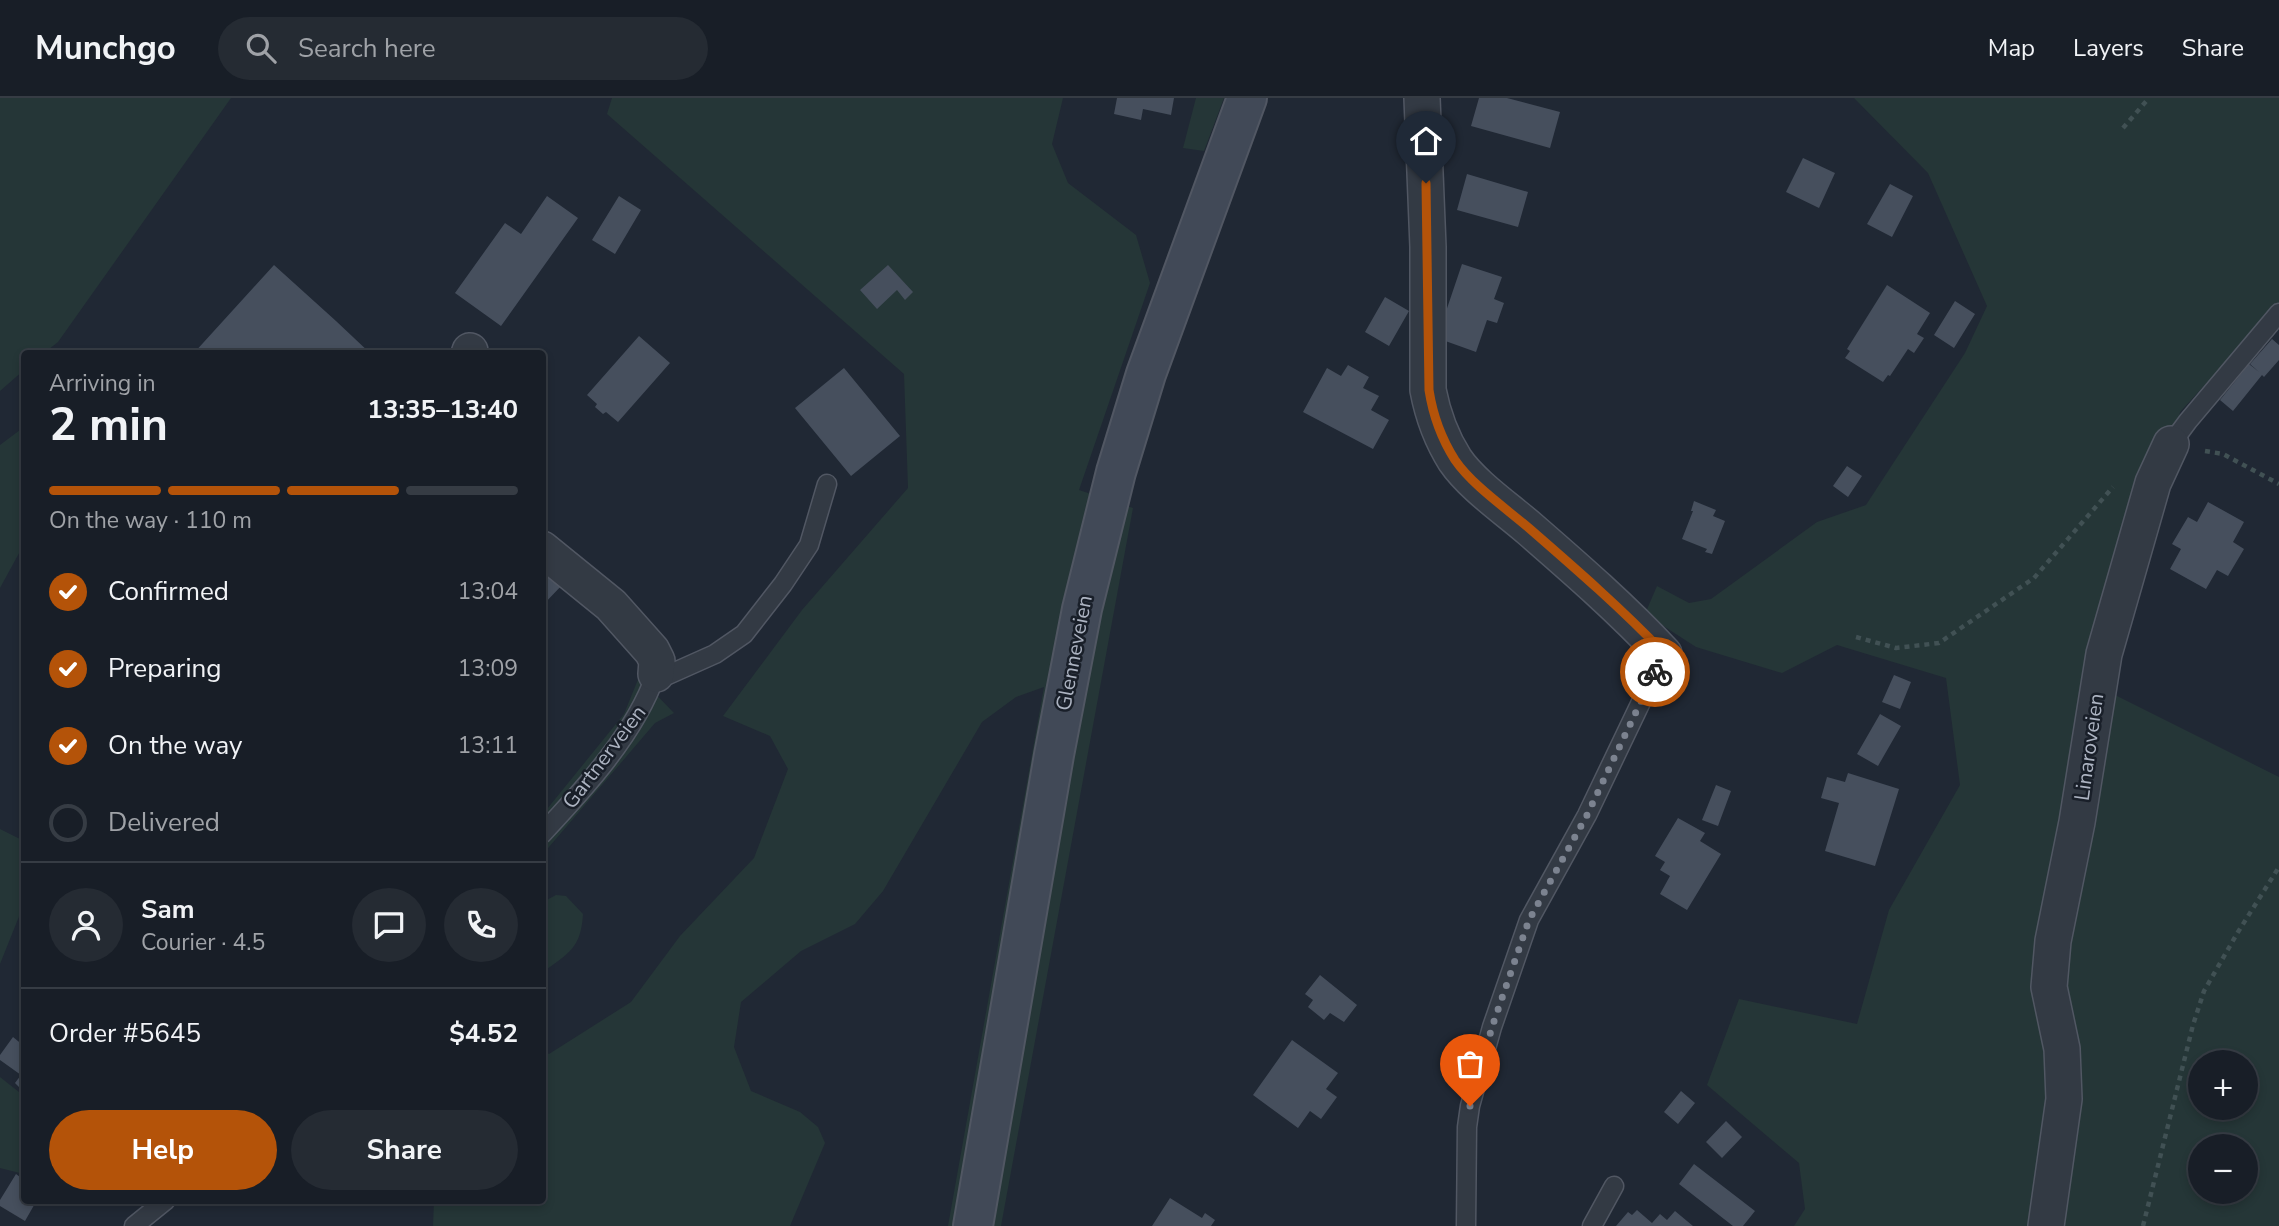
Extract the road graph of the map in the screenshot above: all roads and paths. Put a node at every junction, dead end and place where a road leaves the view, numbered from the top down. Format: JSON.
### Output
{"nodes":[{"id":1,"x":1247,"y":98,"type":"edge"},
{"id":2,"x":1422,"y":98,"type":"edge"},
{"id":3,"x":2149,"y":98,"type":"edge"},
{"id":4,"x":2123,"y":128,"type":"dead end"},
{"id":5,"x":2279,"y":313,"type":"edge"},
{"id":6,"x":2171,"y":444,"type":"junction"},
{"id":7,"x":2118,"y":482,"type":"dead end"},
{"id":8,"x":2279,"y":484,"type":"edge"},
{"id":9,"x":827,"y":485,"type":"dead end"},
{"id":10,"x":546,"y":552,"type":"edge"},
{"id":11,"x":1856,"y":637,"type":"dead end"},
{"id":12,"x":1664,"y":653,"type":"joint"},
{"id":13,"x":656,"y":674,"type":"junction"},
{"id":14,"x":546,"y":830,"type":"edge"},
{"id":15,"x":2279,"y":867,"type":"edge"},
{"id":16,"x":1614,"y":1186,"type":"dead end"},
{"id":17,"x":161,"y":1204,"type":"edge"},
{"id":18,"x":134,"y":1226,"type":"edge"},
{"id":19,"x":973,"y":1226,"type":"edge"},
{"id":20,"x":1466,"y":1226,"type":"edge"},
{"id":21,"x":1592,"y":1226,"type":"edge"},
{"id":22,"x":2046,"y":1226,"type":"edge"},
{"id":23,"x":2143,"y":1226,"type":"edge"}],
"edges":[{"from":1,"to":19,"type":"main road","name":"Glenneveien"},
{"from":2,"to":12,"type":"street"},
{"from":3,"to":4,"type":"path"},
{"from":5,"to":6,"type":"lane","name":"Linaroveien"},
{"from":6,"to":8,"type":"path"},
{"from":6,"to":22,"type":"street","name":"Linaroveien"},
{"from":7,"to":11,"type":"path"},
{"from":9,"to":13,"type":"lane"},
{"from":10,"to":13,"type":"street"},
{"from":12,"to":20,"type":"lane"},
{"from":13,"to":14,"type":"lane","name":"Gartnerveien"},
{"from":15,"to":23,"type":"path"},
{"from":16,"to":21,"type":"lane"},
{"from":17,"to":18,"type":"lane"}]}
